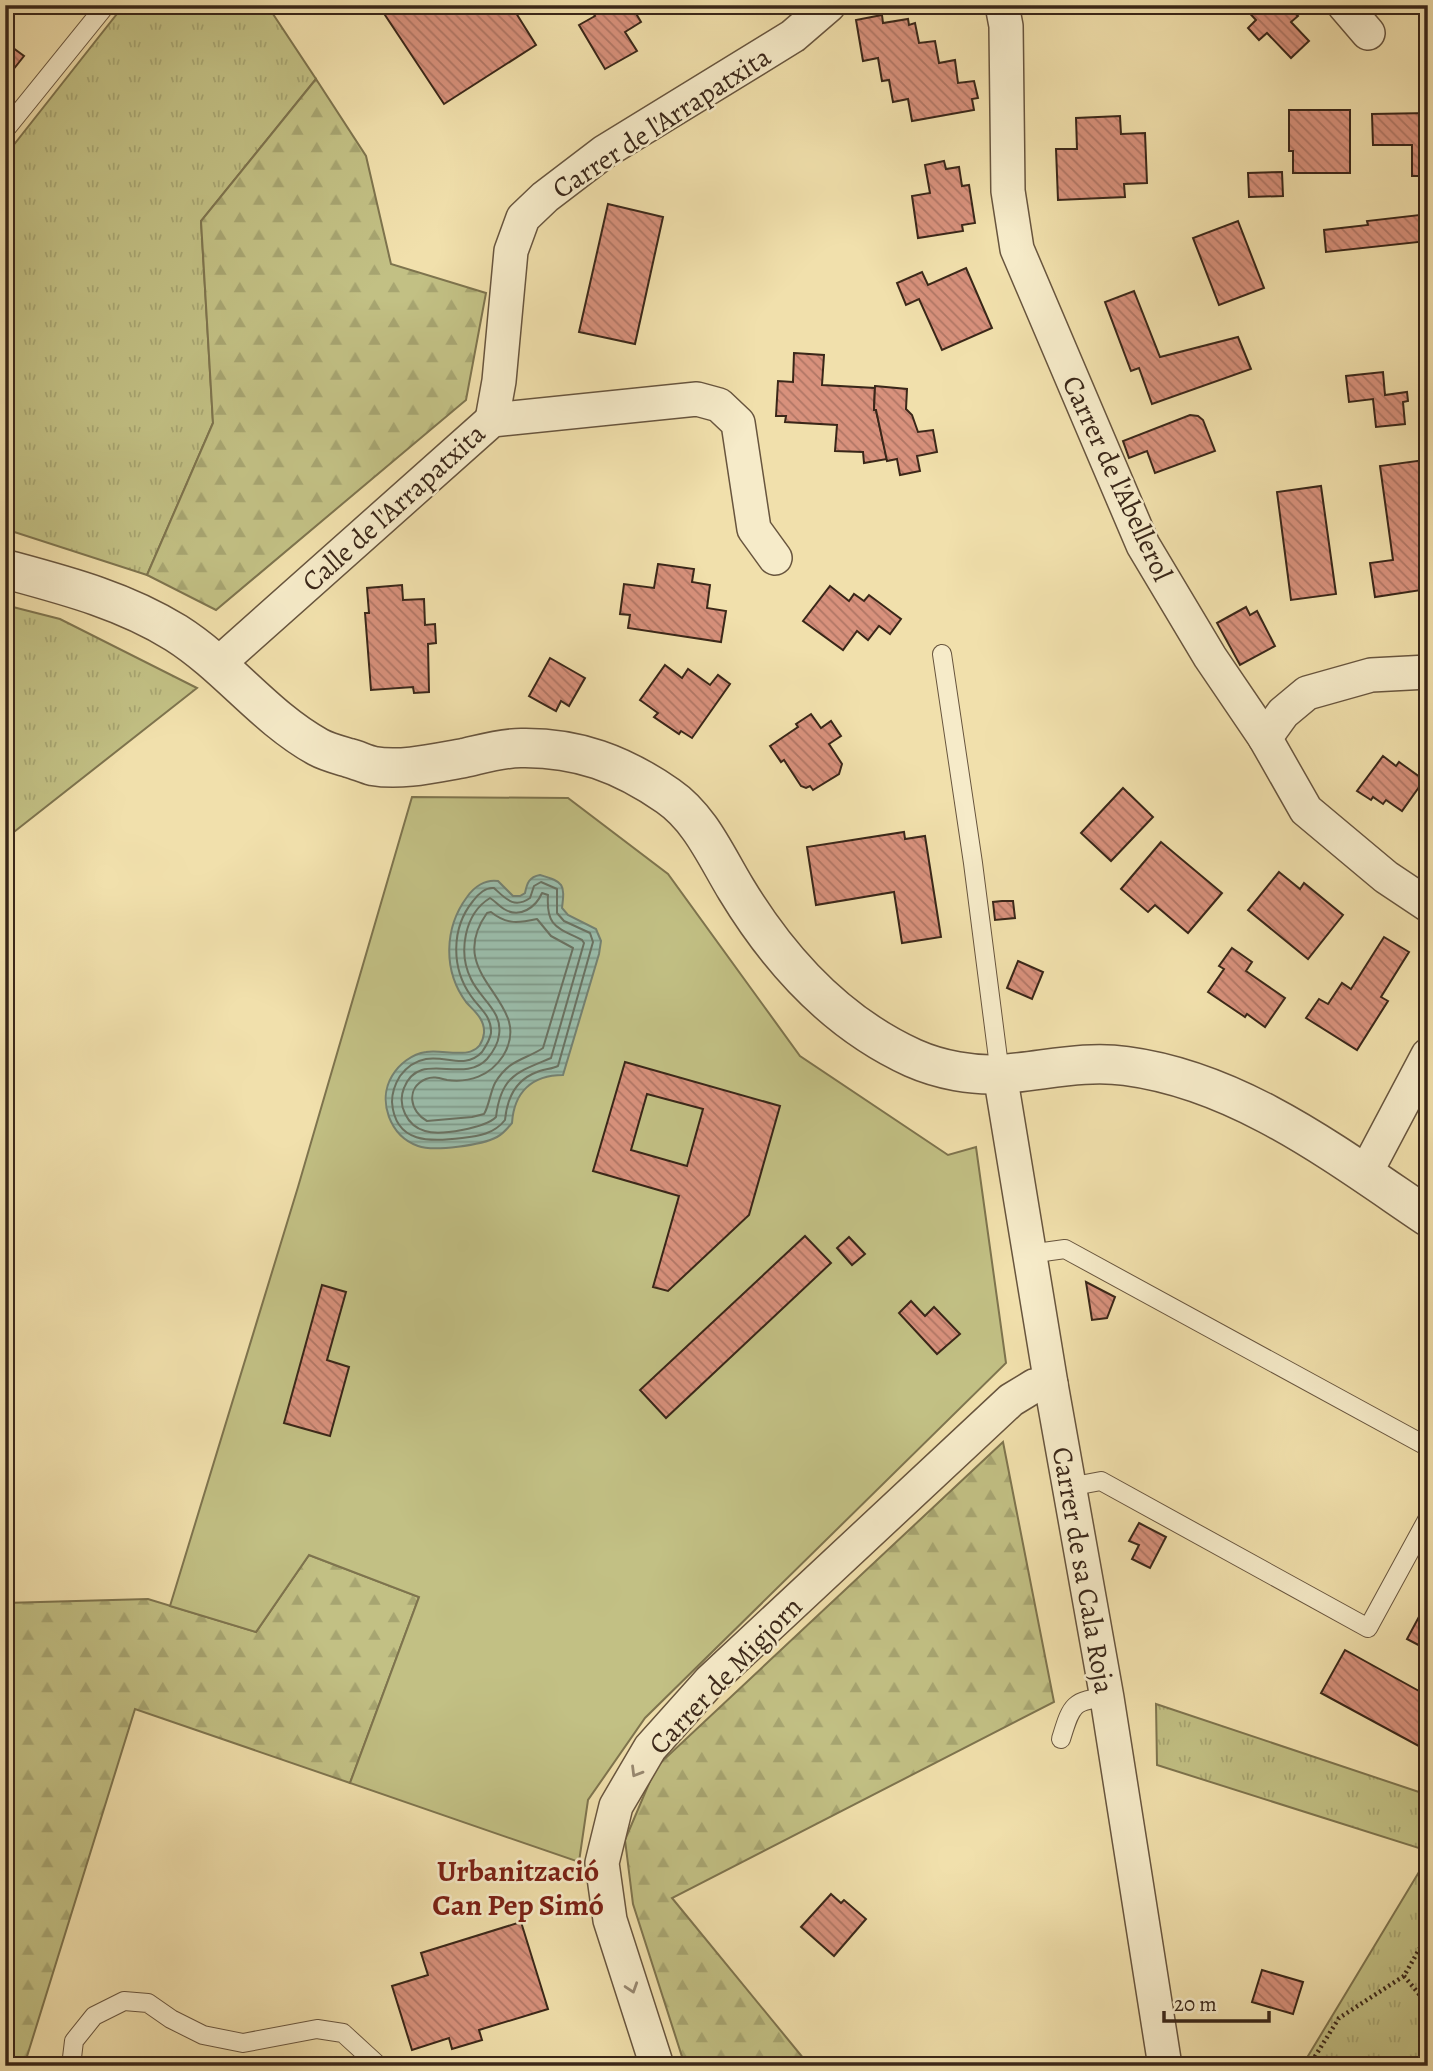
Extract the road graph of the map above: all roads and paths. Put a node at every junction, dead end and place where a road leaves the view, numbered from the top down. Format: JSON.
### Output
{"nodes":[{"id":1,"x":106,"y":5,"type":"edge"},
{"id":2,"x":829,"y":5,"type":"edge"},
{"id":3,"x":1003,"y":5,"type":"edge"},
{"id":4,"x":1344,"y":5,"type":"edge"},
{"id":5,"x":1368,"y":33,"type":"dead end"},
{"id":6,"x":5,"y":130,"type":"edge"},
{"id":7,"x":492,"y":420,"type":"junction"},
{"id":8,"x":775,"y":558,"type":"dead end"},
{"id":9,"x":5,"y":569,"type":"edge"},
{"id":10,"x":942,"y":654,"type":"dead end"},
{"id":11,"x":218,"y":664,"type":"junction"},
{"id":12,"x":1428,"y":672,"type":"edge"},
{"id":13,"x":1265,"y":738,"type":"junction"},
{"id":14,"x":1428,"y":905,"type":"edge"},
{"id":15,"x":1428,"y":1055,"type":"edge"},
{"id":16,"x":1000,"y":1074,"type":"junction"},
{"id":17,"x":1365,"y":1174,"type":"junction"},
{"id":18,"x":1428,"y":1217,"type":"edge"},
{"id":19,"x":1029,"y":1254,"type":"junction"},
{"id":20,"x":1051,"y":1384,"type":"junction"},
{"id":21,"x":1428,"y":1447,"type":"edge"},
{"id":22,"x":1069,"y":1487,"type":"junction"},
{"id":23,"x":1428,"y":1518,"type":"edge"},
{"id":24,"x":1107,"y":1698,"type":"junction"},
{"id":25,"x":1061,"y":1739,"type":"dead end"},
{"id":26,"x":1428,"y":1934,"type":"edge"},
{"id":27,"x":1404,"y":1976,"type":"junction"},
{"id":28,"x":1428,"y":1996,"type":"edge"},
{"id":29,"x":71,"y":2066,"type":"edge"},
{"id":30,"x":379,"y":2066,"type":"edge"},
{"id":31,"x":657,"y":2066,"type":"edge"},
{"id":32,"x":1165,"y":2066,"type":"edge"},
{"id":33,"x":1308,"y":2066,"type":"edge"}],
"edges":[{"from":1,"to":6,"type":"lane"},
{"from":2,"to":7,"type":"street","name":"Carrer de l'Arrapatxita"},
{"from":3,"to":13,"type":"street","name":"Carrer de l'Abellerol"},
{"from":4,"to":5,"type":"street"},
{"from":7,"to":8,"type":"street","name":"Calle de l'Arrapatxita"},
{"from":7,"to":11,"type":"street","name":"Calle de l'Arrapatxita"},
{"from":9,"to":11,"type":"street"},
{"from":10,"to":16,"type":"lane"},
{"from":11,"to":16,"type":"street"},
{"from":12,"to":13,"type":"street"},
{"from":13,"to":14,"type":"street","name":"Carrer de l'Abellerol"},
{"from":15,"to":17,"type":"street"},
{"from":16,"to":17,"type":"street"},
{"from":16,"to":19,"type":"street","name":"Carrer de sa Cala Roja"},
{"from":17,"to":18,"type":"street"},
{"from":19,"to":20,"type":"street","name":"Carrer de sa Cala Roja"},
{"from":19,"to":21,"type":"lane"},
{"from":20,"to":22,"type":"street","name":"Carrer de sa Cala Roja"},
{"from":20,"to":31,"type":"street","name":"Carrer de Migjorn","one_way":true},
{"from":22,"to":23,"type":"lane"},
{"from":22,"to":24,"type":"street","name":"Carrer de sa Cala Roja"},
{"from":24,"to":25,"type":"lane"},
{"from":24,"to":32,"type":"street","name":"Carrer de sa Cala Roja"},
{"from":26,"to":27,"type":"path"},
{"from":27,"to":28,"type":"path"},
{"from":27,"to":33,"type":"path"},
{"from":29,"to":30,"type":"lane"}]}
